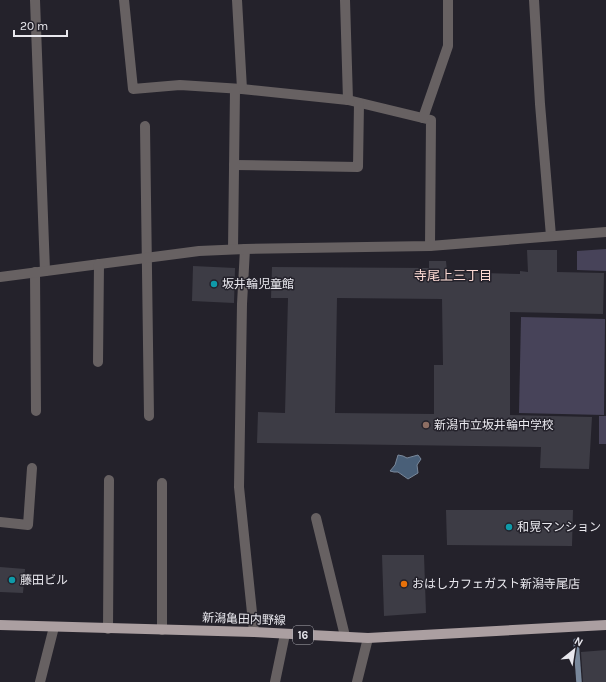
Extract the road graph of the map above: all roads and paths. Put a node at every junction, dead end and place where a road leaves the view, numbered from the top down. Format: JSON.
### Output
{"nodes":[{"id":1,"x":35,"y":0,"type":"edge"},
{"id":2,"x":124,"y":0,"type":"edge"},
{"id":3,"x":237,"y":0,"type":"edge"},
{"id":4,"x":345,"y":0,"type":"edge"},
{"id":5,"x":448,"y":0,"type":"edge"},
{"id":6,"x":534,"y":0,"type":"edge"},
{"id":7,"x":239,"y":89,"type":"junction"},
{"id":8,"x":348,"y":100,"type":"junction"},
{"id":9,"x":359,"y":103,"type":"junction"},
{"id":10,"x":423,"y":118,"type":"junction"},
{"id":11,"x":145,"y":126,"type":"dead end"},
{"id":12,"x":234,"y":166,"type":"junction"},
{"id":13,"x":606,"y":232,"type":"edge"},
{"id":14,"x":551,"y":236,"type":"junction"},
{"id":15,"x":430,"y":246,"type":"junction"},
{"id":16,"x":233,"y":249,"type":"junction"},
{"id":17,"x":245,"y":249,"type":"junction"},
{"id":18,"x":147,"y":258,"type":"junction"},
{"id":19,"x":99,"y":264,"type":"junction"},
{"id":20,"x":40,"y":272,"type":"junction"},
{"id":21,"x":0,"y":277,"type":"edge"},
{"id":22,"x":98,"y":362,"type":"dead end"},
{"id":23,"x":36,"y":411,"type":"dead end"},
{"id":24,"x":149,"y":416,"type":"dead end"},
{"id":25,"x":32,"y":468,"type":"dead end"},
{"id":26,"x":109,"y":480,"type":"dead end"},
{"id":27,"x":162,"y":483,"type":"dead end"},
{"id":28,"x":316,"y":518,"type":"dead end"},
{"id":29,"x":0,"y":522,"type":"edge"},
{"id":30,"x":0,"y":625,"type":"edge"},
{"id":31,"x":606,"y":625,"type":"edge"},
{"id":32,"x":54,"y":627,"type":"junction"},
{"id":33,"x":108,"y":629,"type":"junction"},
{"id":34,"x":162,"y":630,"type":"junction"},
{"id":35,"x":254,"y":632,"type":"junction"},
{"id":36,"x":285,"y":634,"type":"junction"},
{"id":37,"x":345,"y":636,"type":"junction"},
{"id":38,"x":368,"y":638,"type":"junction"},
{"id":39,"x":40,"y":682,"type":"edge"},
{"id":40,"x":275,"y":682,"type":"edge"},
{"id":41,"x":357,"y":682,"type":"edge"}],
"edges":[{"from":1,"to":20,"type":"street"},
{"from":2,"to":7,"type":"street"},
{"from":3,"to":7,"type":"street"},
{"from":4,"to":8,"type":"street"},
{"from":5,"to":10,"type":"street"},
{"from":6,"to":14,"type":"street"},
{"from":7,"to":8,"type":"street"},
{"from":7,"to":12,"type":"street"},
{"from":8,"to":9,"type":"street"},
{"from":9,"to":10,"type":"street"},
{"from":9,"to":12,"type":"street"},
{"from":10,"to":15,"type":"street"},
{"from":11,"to":18,"type":"street"},
{"from":12,"to":16,"type":"street"},
{"from":13,"to":14,"type":"street"},
{"from":14,"to":15,"type":"street"},
{"from":15,"to":17,"type":"street"},
{"from":16,"to":17,"type":"street"},
{"from":16,"to":18,"type":"street"},
{"from":17,"to":35,"type":"street"},
{"from":18,"to":19,"type":"street"},
{"from":18,"to":24,"type":"street"},
{"from":19,"to":20,"type":"street"},
{"from":19,"to":22,"type":"street"},
{"from":20,"to":21,"type":"street"},
{"from":20,"to":23,"type":"street"},
{"from":25,"to":29,"type":"street"},
{"from":26,"to":33,"type":"street"},
{"from":27,"to":34,"type":"street"},
{"from":28,"to":37,"type":"street"},
{"from":30,"to":32,"type":"main road","name":"新潟亀田内野線","number":"16"},
{"from":31,"to":38,"type":"main road","name":"新潟亀田内野線","number":"16"},
{"from":32,"to":33,"type":"main road","name":"新潟亀田内野線","number":"16"},
{"from":32,"to":39,"type":"street"},
{"from":33,"to":34,"type":"main road","name":"新潟亀田内野線","number":"16"},
{"from":34,"to":35,"type":"main road","name":"新潟亀田内野線","number":"16"},
{"from":35,"to":36,"type":"main road","name":"新潟亀田内野線","number":"16"},
{"from":36,"to":37,"type":"main road","name":"新潟亀田内野線","number":"16"},
{"from":36,"to":40,"type":"street"},
{"from":37,"to":38,"type":"main road","name":"新潟亀田内野線","number":"16"},
{"from":38,"to":41,"type":"street"}]}
